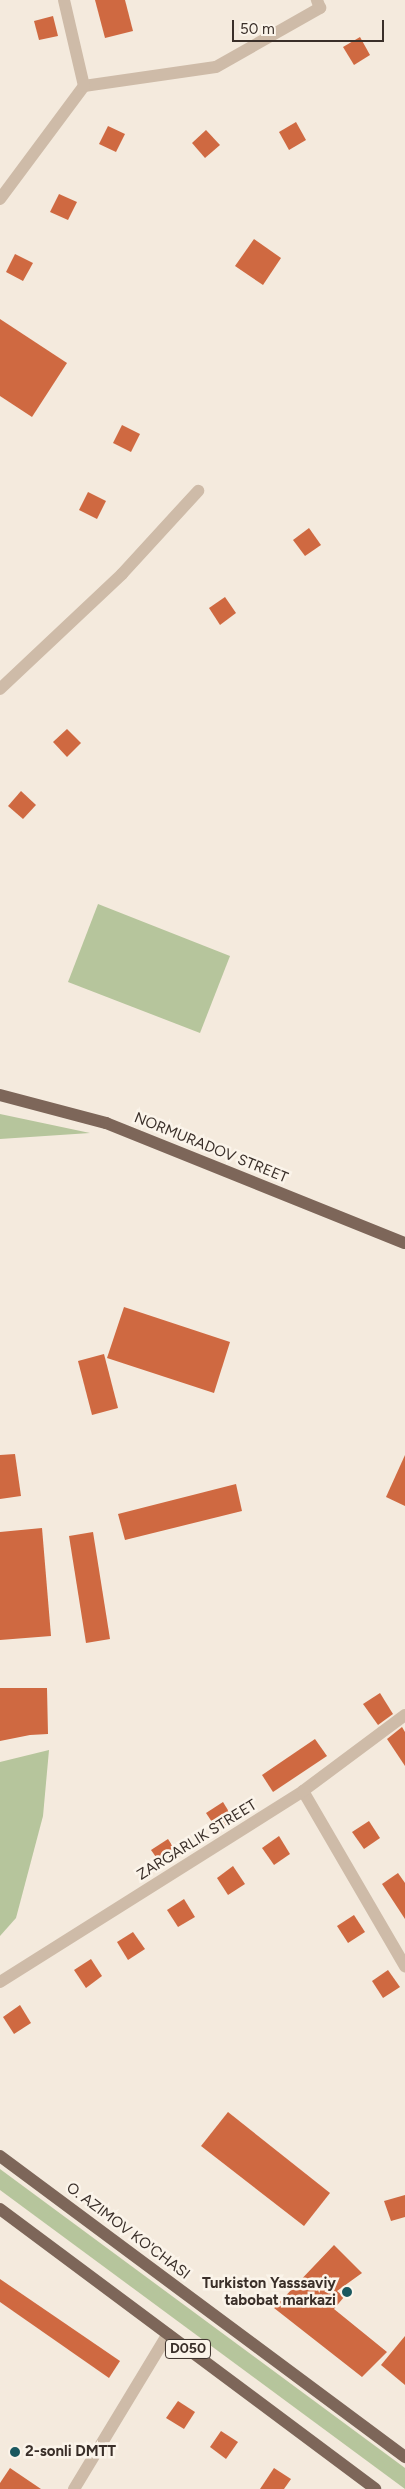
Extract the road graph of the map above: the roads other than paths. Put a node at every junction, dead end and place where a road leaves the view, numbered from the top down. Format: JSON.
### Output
{"nodes":[{"id":1,"x":64,"y":0,"type":"edge"},
{"id":2,"x":318,"y":0,"type":"edge"},
{"id":3,"x":84,"y":86,"type":"junction"},
{"id":4,"x":0,"y":199,"type":"edge"},
{"id":5,"x":198,"y":491,"type":"dead end"},
{"id":6,"x":0,"y":689,"type":"edge"},
{"id":7,"x":0,"y":1095,"type":"edge"},
{"id":8,"x":405,"y":1244,"type":"edge"},
{"id":9,"x":405,"y":1715,"type":"edge"},
{"id":10,"x":303,"y":1791,"type":"junction"},
{"id":11,"x":405,"y":1966,"type":"edge"},
{"id":12,"x":0,"y":1982,"type":"edge"},
{"id":13,"x":0,"y":2156,"type":"edge"},
{"id":14,"x":0,"y":2209,"type":"edge"},
{"id":15,"x":168,"y":2334,"type":"junction"},
{"id":16,"x":405,"y":2457,"type":"edge"},
{"id":17,"x":74,"y":2489,"type":"edge"},
{"id":18,"x":375,"y":2489,"type":"edge"}],
"edges":[{"from":1,"to":3,"type":"street"},
{"from":2,"to":3,"type":"street"},
{"from":3,"to":4,"type":"street"},
{"from":5,"to":6,"type":"street"},
{"from":7,"to":8,"type":"main road","name":"NORMURADOV STREET"},
{"from":9,"to":10,"type":"street","name":"ZARGARLIK STREET"},
{"from":10,"to":11,"type":"street"},
{"from":10,"to":12,"type":"street","name":"ZARGARLIK STREET"},
{"from":13,"to":16,"type":"main road","name":"O. AZIMOV KO'CHASI","number":"D050"},
{"from":14,"to":15,"type":"main road","number":"D050"},
{"from":15,"to":17,"type":"street"},
{"from":15,"to":18,"type":"main road","number":"D050"}]}
